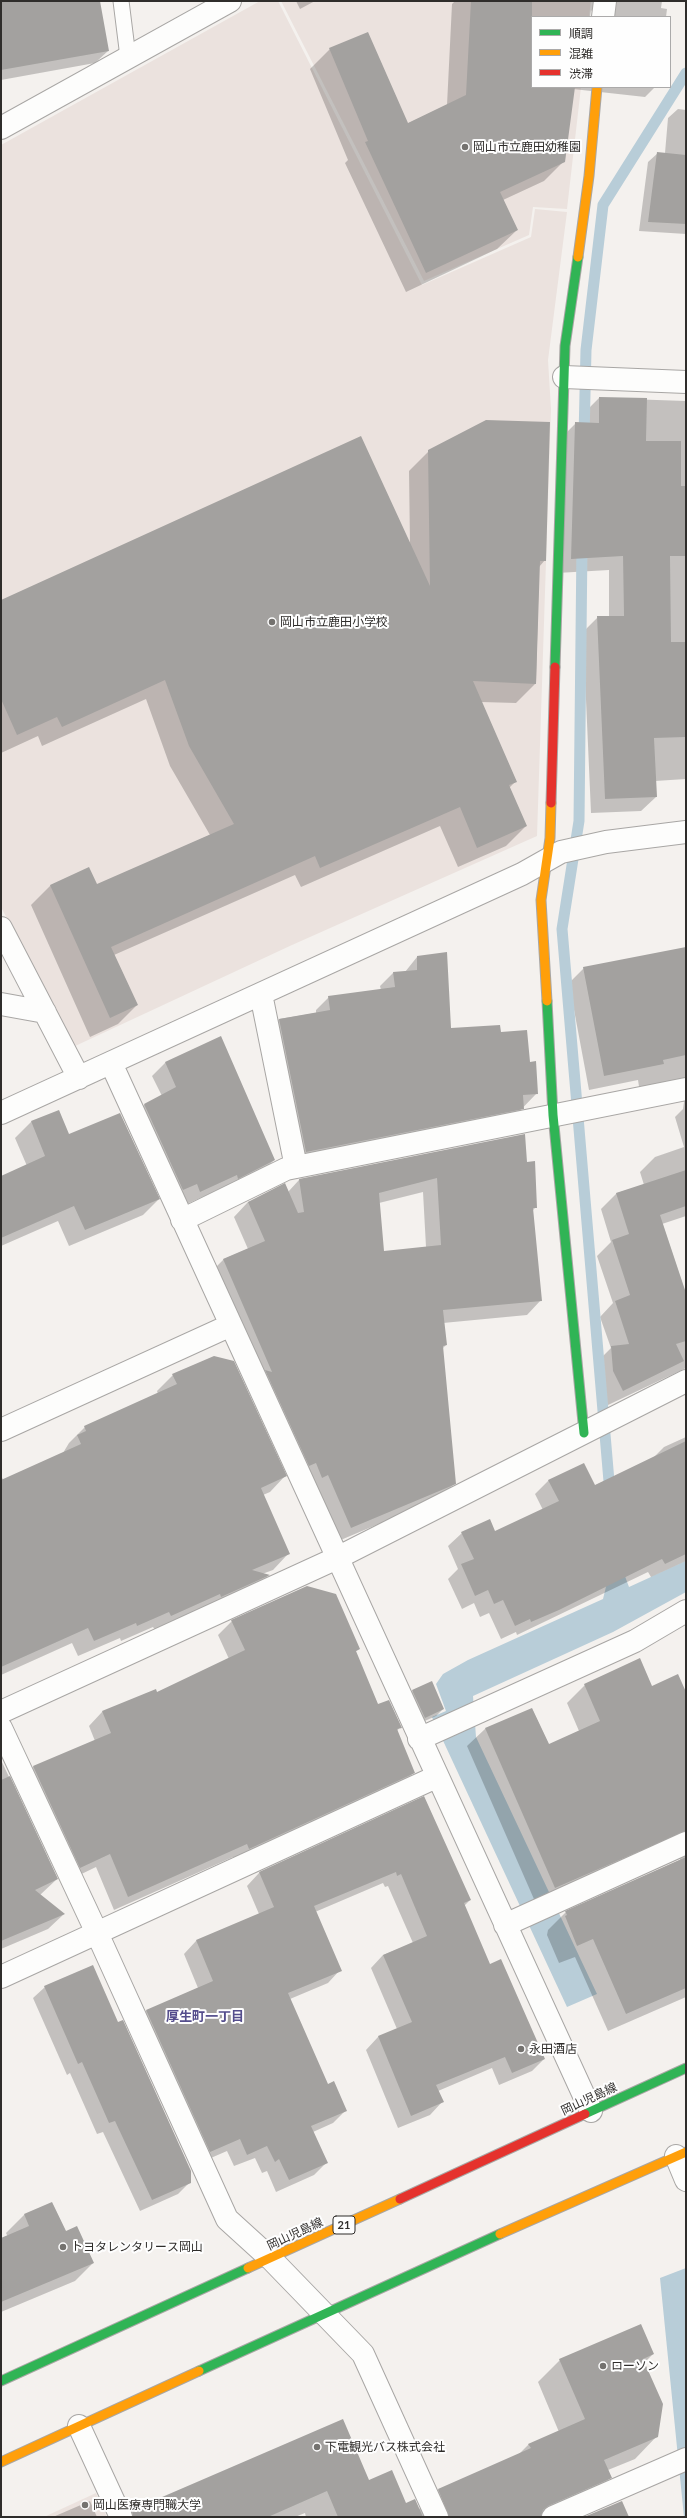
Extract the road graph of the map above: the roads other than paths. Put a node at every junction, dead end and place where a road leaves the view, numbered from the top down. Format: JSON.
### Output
{"nodes":[{"id":1,"x":121,"y":1,"type":"edge"},
{"id":2,"x":230,"y":1,"type":"edge"},
{"id":3,"x":605,"y":1,"type":"edge"},
{"id":4,"x":603,"y":16,"type":"edge"},
{"id":5,"x":128,"y":57,"type":"junction"},
{"id":6,"x":597,"y":88,"type":"edge"},
{"id":7,"x":3,"y":121,"type":"edge"},
{"id":8,"x":569,"y":377,"type":"junction"},
{"id":9,"x":686,"y":382,"type":"edge"},
{"id":10,"x":686,"y":832,"type":"edge"},
{"id":11,"x":555,"y":855,"type":"junction"},
{"id":12,"x":1,"y":928,"type":"edge"},
{"id":13,"x":261,"y":994,"type":"junction"},
{"id":14,"x":1,"y":1004,"type":"edge"},
{"id":15,"x":45,"y":1012,"type":"junction"},
{"id":16,"x":111,"y":1063,"type":"junction"},
{"id":17,"x":79,"y":1078,"type":"junction"},
{"id":18,"x":686,"y":1089,"type":"edge"},
{"id":19,"x":1,"y":1113,"type":"edge"},
{"id":20,"x":559,"y":1113,"type":"junction"},
{"id":21,"x":296,"y":1167,"type":"junction"},
{"id":22,"x":182,"y":1220,"type":"junction"},
{"id":23,"x":231,"y":1326,"type":"junction"},
{"id":24,"x":686,"y":1381,"type":"edge"},
{"id":25,"x":1,"y":1430,"type":"edge"},
{"id":26,"x":588,"y":1430,"type":"junction"},
{"id":27,"x":337,"y":1558,"type":"junction"},
{"id":28,"x":686,"y":1610,"type":"edge"},
{"id":29,"x":1,"y":1712,"type":"edge"},
{"id":30,"x":1,"y":1728,"type":"edge"},
{"id":31,"x":429,"y":1735,"type":"junction"},
{"id":32,"x":436,"y":1777,"type":"junction"},
{"id":33,"x":686,"y":1843,"type":"edge"},
{"id":34,"x":514,"y":1921,"type":"junction"},
{"id":35,"x":97,"y":1933,"type":"junction"},
{"id":36,"x":1,"y":1977,"type":"edge"},
{"id":37,"x":686,"y":2068,"type":"edge"},
{"id":38,"x":591,"y":2111,"type":"junction"},
{"id":39,"x":681,"y":2154,"type":"edge"},
{"id":40,"x":686,"y":2180,"type":"edge"},
{"id":41,"x":270,"y":2259,"type":"junction"},
{"id":42,"x":324,"y":2314,"type":"junction"},
{"id":43,"x":1,"y":2381,"type":"edge"},
{"id":44,"x":79,"y":2426,"type":"junction"},
{"id":45,"x":1,"y":2462,"type":"edge"},
{"id":46,"x":680,"y":2462,"type":"edge"},
{"id":47,"x":121,"y":2517,"type":"edge"},
{"id":48,"x":437,"y":2517,"type":"edge"},
{"id":49,"x":553,"y":2517,"type":"edge"}],
"edges":[{"from":1,"to":5,"type":"lane"},
{"from":2,"to":5,"type":"street"},
{"from":3,"to":4,"type":"street"},
{"from":5,"to":7,"type":"street"},
{"from":6,"to":8,"type":"main road"},
{"from":8,"to":9,"type":"street"},
{"from":8,"to":11,"type":"main road"},
{"from":10,"to":11,"type":"street"},
{"from":11,"to":13,"type":"street"},
{"from":11,"to":20,"type":"main road"},
{"from":12,"to":15,"type":"street"},
{"from":13,"to":16,"type":"street"},
{"from":13,"to":21,"type":"street"},
{"from":14,"to":15,"type":"street"},
{"from":15,"to":17,"type":"street"},
{"from":16,"to":17,"type":"street"},
{"from":16,"to":22,"type":"street"},
{"from":17,"to":19,"type":"street"},
{"from":18,"to":20,"type":"street"},
{"from":20,"to":21,"type":"street"},
{"from":20,"to":26,"type":"main road"},
{"from":21,"to":22,"type":"street"},
{"from":22,"to":23,"type":"street"},
{"from":23,"to":25,"type":"street"},
{"from":23,"to":27,"type":"street"},
{"from":24,"to":26,"type":"street"},
{"from":26,"to":27,"type":"street"},
{"from":27,"to":29,"type":"street"},
{"from":27,"to":31,"type":"street"},
{"from":28,"to":31,"type":"street"},
{"from":30,"to":35,"type":"street"},
{"from":31,"to":32,"type":"street"},
{"from":32,"to":34,"type":"street"},
{"from":32,"to":35,"type":"street"},
{"from":33,"to":34,"type":"street"},
{"from":34,"to":38,"type":"street"},
{"from":35,"to":36,"type":"street"},
{"from":35,"to":41,"type":"street"},
{"from":37,"to":38,"type":"main road","name":"岡山児島線","number":"21"},
{"from":38,"to":41,"type":"main road","name":"岡山児島線","number":"21"},
{"from":39,"to":40,"type":"street"},
{"from":39,"to":42,"type":"main road"},
{"from":41,"to":42,"type":"street"},
{"from":41,"to":43,"type":"main road","name":"岡山児島線","number":"21"},
{"from":42,"to":44,"type":"main road"},
{"from":42,"to":48,"type":"street"},
{"from":44,"to":45,"type":"main road"},
{"from":44,"to":47,"type":"street"},
{"from":46,"to":49,"type":"street"}]}
